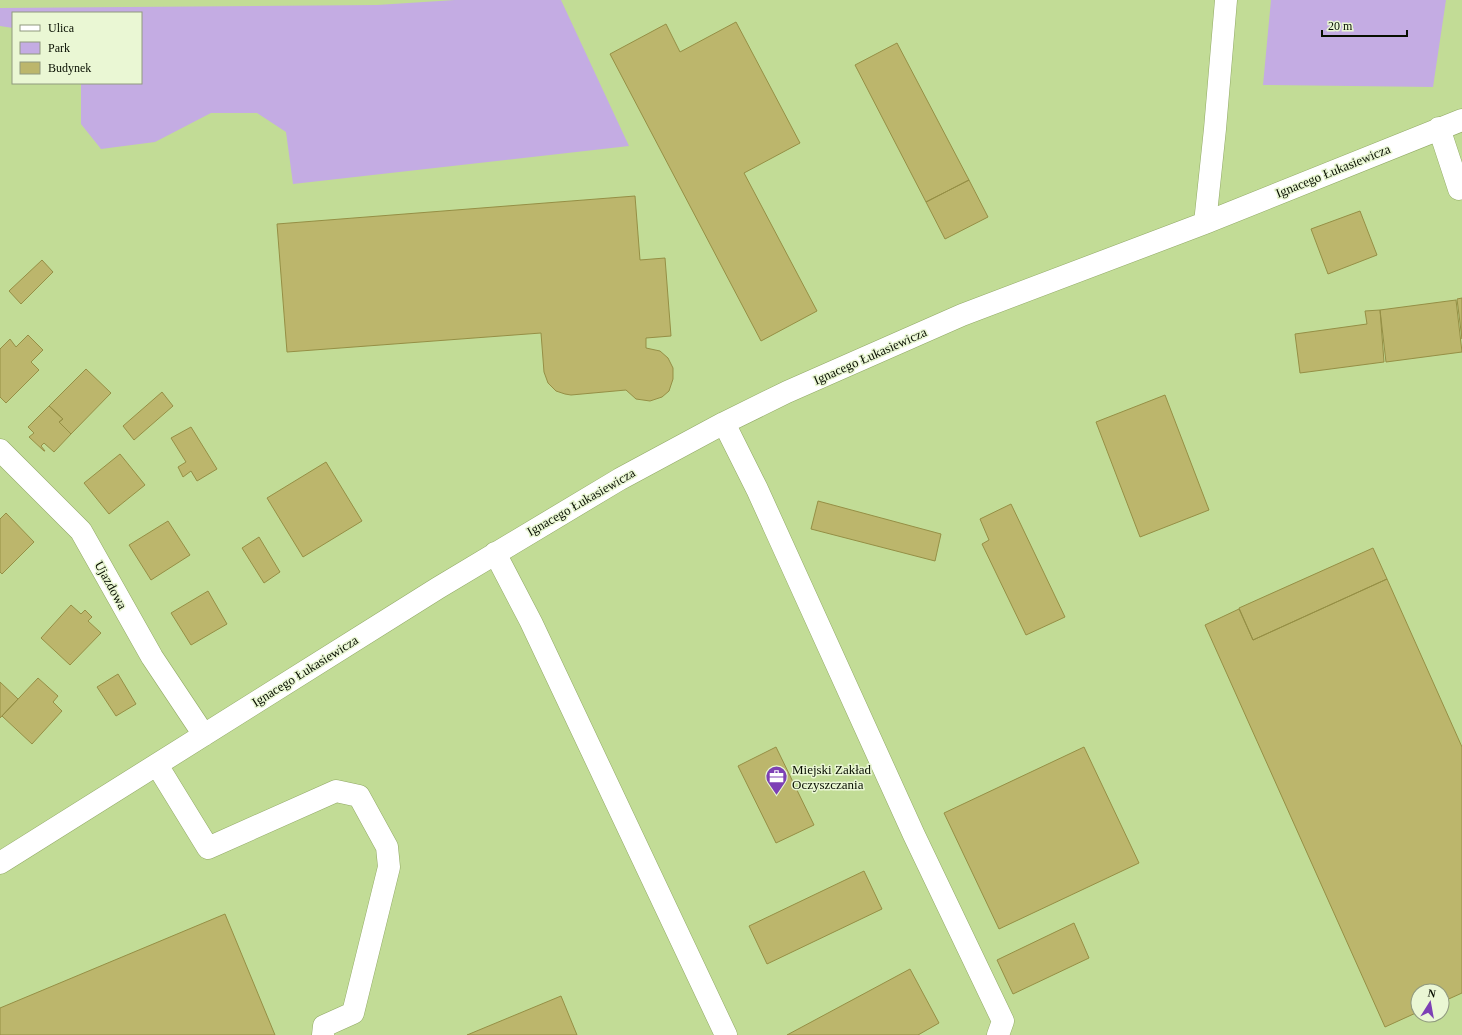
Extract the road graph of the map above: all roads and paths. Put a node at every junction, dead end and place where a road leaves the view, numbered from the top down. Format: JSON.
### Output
{"nodes":[{"id":1,"x":1226,"y":0,"type":"edge"},
{"id":2,"x":1462,"y":120,"type":"edge"},
{"id":3,"x":1438,"y":128,"type":"junction"},
{"id":4,"x":1459,"y":189,"type":"dead end"},
{"id":5,"x":1205,"y":223,"type":"junction"},
{"id":6,"x":724,"y":422,"type":"junction"},
{"id":7,"x":0,"y":450,"type":"edge"},
{"id":8,"x":495,"y":553,"type":"junction"},
{"id":9,"x":204,"y":735,"type":"junction"},
{"id":10,"x":157,"y":765,"type":"junction"},
{"id":11,"x":0,"y":864,"type":"edge"},
{"id":12,"x":323,"y":1035,"type":"edge"},
{"id":13,"x":726,"y":1035,"type":"edge"},
{"id":14,"x":998,"y":1035,"type":"edge"}],
"edges":[{"from":1,"to":5,"type":"street"},
{"from":2,"to":3,"type":"street","name":"Ignacego Łukasiewicza"},
{"from":3,"to":4,"type":"street"},
{"from":3,"to":5,"type":"street","name":"Ignacego Łukasiewicza"},
{"from":5,"to":6,"type":"street","name":"Ignacego Łukasiewicza"},
{"from":6,"to":8,"type":"street","name":"Ignacego Łukasiewicza"},
{"from":6,"to":14,"type":"street"},
{"from":7,"to":9,"type":"street","name":"Ujazdowa"},
{"from":8,"to":9,"type":"street","name":"Ignacego Łukasiewicza"},
{"from":8,"to":13,"type":"street"},
{"from":9,"to":10,"type":"street","name":"Ignacego Łukasiewicza"},
{"from":10,"to":11,"type":"street","name":"Ignacego Łukasiewicza"},
{"from":10,"to":12,"type":"street"}]}
